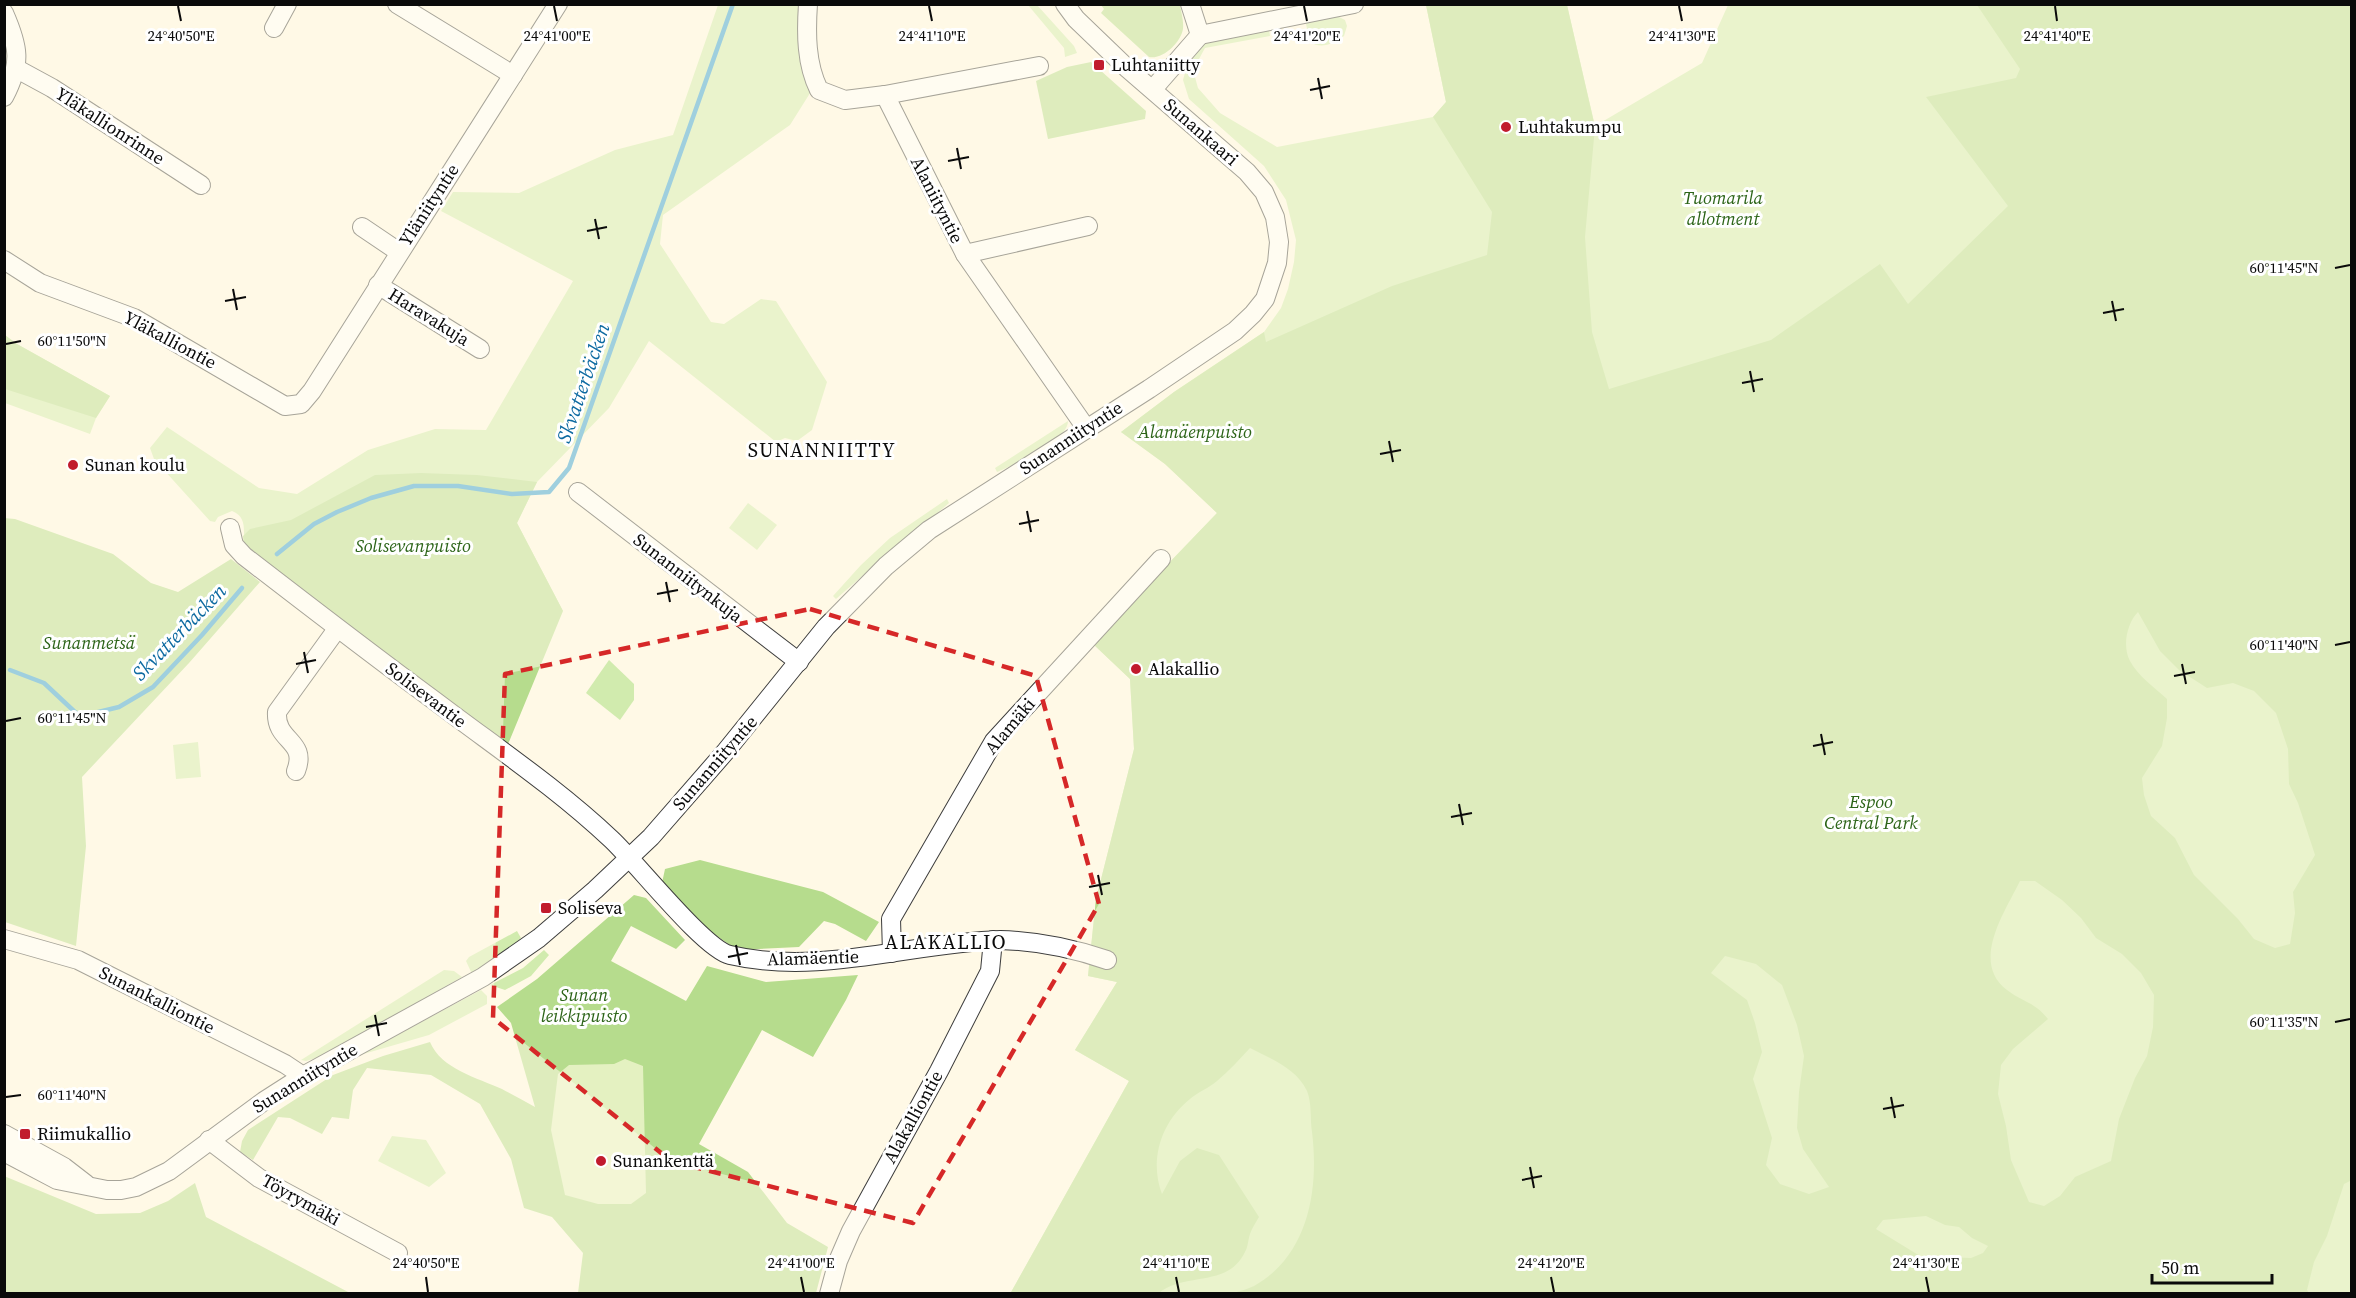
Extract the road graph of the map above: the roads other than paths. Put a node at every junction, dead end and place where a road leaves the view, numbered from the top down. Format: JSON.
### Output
{"nodes":[{"id":1,"x":287,"y":4,"type":"edge"},
{"id":2,"x":397,"y":4,"type":"edge"},
{"id":3,"x":558,"y":4,"type":"edge"},
{"id":4,"x":808,"y":4,"type":"edge"},
{"id":5,"x":1065,"y":4,"type":"edge"},
{"id":6,"x":1190,"y":4,"type":"edge"},
{"id":7,"x":1354,"y":4,"type":"edge"},
{"id":8,"x":4,"y":13,"type":"edge"},
{"id":9,"x":274,"y":28,"type":"dead end"},
{"id":10,"x":1200,"y":35,"type":"junction"},
{"id":11,"x":1039,"y":66,"type":"dead end"},
{"id":12,"x":17,"y":69,"type":"junction"},
{"id":13,"x":513,"y":75,"type":"junction"},
{"id":14,"x":1153,"y":90,"type":"junction"},
{"id":15,"x":885,"y":95,"type":"junction"},
{"id":16,"x":4,"y":97,"type":"edge"},
{"id":17,"x":201,"y":185,"type":"dead end"},
{"id":18,"x":1088,"y":226,"type":"dead end"},
{"id":19,"x":362,"y":227,"type":"dead end"},
{"id":20,"x":399,"y":252,"type":"junction"},
{"id":21,"x":965,"y":254,"type":"junction"},
{"id":22,"x":4,"y":260,"type":"edge"},
{"id":23,"x":378,"y":285,"type":"junction"},
{"id":24,"x":1270,"y":288,"type":"joint"},
{"id":25,"x":480,"y":349,"type":"dead end"},
{"id":26,"x":301,"y":404,"type":"joint"},
{"id":27,"x":1086,"y":428,"type":"junction"},
{"id":28,"x":578,"y":492,"type":"dead end"},
{"id":29,"x":230,"y":528,"type":"dead end"},
{"id":30,"x":1161,"y":559,"type":"dead end"},
{"id":31,"x":337,"y":629,"type":"junction"},
{"id":32,"x":799,"y":662,"type":"junction"},
{"id":33,"x":296,"y":771,"type":"dead end"},
{"id":34,"x":630,"y":858,"type":"junction"},
{"id":35,"x":4,"y":939,"type":"edge"},
{"id":36,"x":993,"y":940,"type":"junction"},
{"id":37,"x":892,"y":953,"type":"junction"},
{"id":38,"x":1107,"y":960,"type":"dead end"},
{"id":39,"x":303,"y":1076,"type":"junction"},
{"id":40,"x":4,"y":1134,"type":"edge"},
{"id":41,"x":209,"y":1140,"type":"junction"},
{"id":42,"x":4,"y":1152,"type":"edge"},
{"id":43,"x":89,"y":1187,"type":"junction"},
{"id":44,"x":398,"y":1253,"type":"dead end"},
{"id":45,"x":829,"y":1293,"type":"edge"}],
"edges":[{"from":1,"to":9,"type":"street"},
{"from":2,"to":13,"type":"street"},
{"from":3,"to":13,"type":"street","name":"Yläniityntie"},
{"from":4,"to":15,"type":"street"},
{"from":5,"to":14,"type":"street","name":"Sunankaari"},
{"from":6,"to":10,"type":"street"},
{"from":7,"to":10,"type":"street"},
{"from":8,"to":12,"type":"street"},
{"from":10,"to":14,"type":"street"},
{"from":11,"to":15,"type":"street"},
{"from":12,"to":16,"type":"street"},
{"from":12,"to":17,"type":"street","name":"Yläkallionrinne"},
{"from":13,"to":20,"type":"street","name":"Yläniityntie"},
{"from":14,"to":24,"type":"street","name":"Sunankaari"},
{"from":15,"to":21,"type":"street","name":"Alaniityntie"},
{"from":18,"to":21,"type":"street"},
{"from":19,"to":20,"type":"street"},
{"from":20,"to":23,"type":"street","name":"Yläniityntie"},
{"from":21,"to":27,"type":"street","name":"Alaniityntie"},
{"from":22,"to":26,"type":"street","name":"Yläkalliontie"},
{"from":23,"to":25,"type":"street","name":"Haravakuja"},
{"from":23,"to":26,"type":"street","name":"Yläniityntie"},
{"from":24,"to":27,"type":"street","name":"Sunanniityntie"},
{"from":27,"to":32,"type":"street","name":"Sunanniityntie"},
{"from":28,"to":32,"type":"street","name":"Sunanniitynkuja"},
{"from":29,"to":31,"type":"street","name":"Solisevantie"},
{"from":30,"to":37,"type":"street","name":"Alamäki"},
{"from":31,"to":33,"type":"street"},
{"from":31,"to":34,"type":"street","name":"Solisevantie"},
{"from":32,"to":34,"type":"street","name":"Sunanniityntie"},
{"from":34,"to":37,"type":"street","name":"Alamäentie"},
{"from":34,"to":39,"type":"street","name":"Sunanniityntie"},
{"from":35,"to":39,"type":"street","name":"Sunankalliontie"},
{"from":36,"to":37,"type":"street","name":"Alamäentie"},
{"from":36,"to":38,"type":"street","name":"Alamäentie"},
{"from":36,"to":45,"type":"street","name":"Alakalliontie"},
{"from":39,"to":41,"type":"street","name":"Sunanniityntie"},
{"from":40,"to":43,"type":"street"},
{"from":41,"to":43,"type":"street","name":"Sunanniityntie"},
{"from":41,"to":44,"type":"street","name":"Töyrymäki"},
{"from":42,"to":43,"type":"street"}]}
